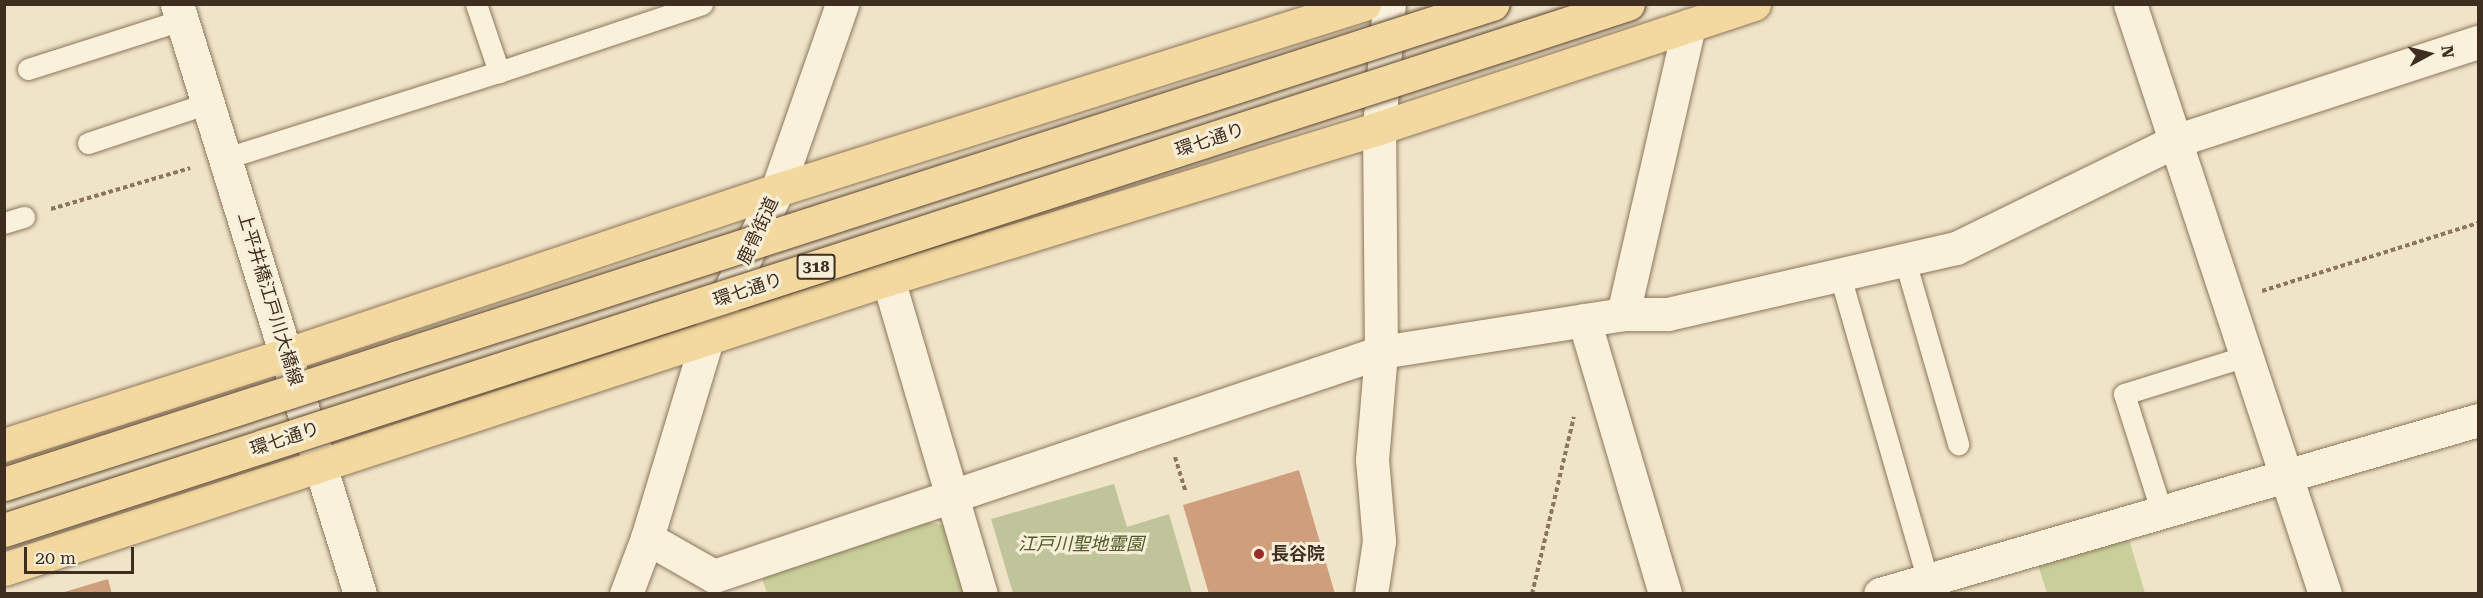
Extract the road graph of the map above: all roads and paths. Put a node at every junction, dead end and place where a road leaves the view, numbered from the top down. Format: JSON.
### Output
{"nodes":[{"id":1,"x":476,"y":4,"type":"edge"},
{"id":2,"x":702,"y":4,"type":"edge"},
{"id":3,"x":842,"y":4,"type":"edge"},
{"id":4,"x":1364,"y":4,"type":"edge"},
{"id":5,"x":1389,"y":4,"type":"edge"},
{"id":6,"x":1492,"y":4,"type":"edge"},
{"id":7,"x":1628,"y":4,"type":"edge"},
{"id":8,"x":1754,"y":4,"type":"edge"},
{"id":9,"x":2130,"y":4,"type":"edge"},
{"id":10,"x":180,"y":12,"type":"edge"},
{"id":11,"x":1689,"y":25,"type":"junction"},
{"id":12,"x":2478,"y":42,"type":"edge"},
{"id":13,"x":28,"y":69,"type":"dead end"},
{"id":14,"x":499,"y":72,"type":"junction"},
{"id":15,"x":208,"y":103,"type":"junction"},
{"id":16,"x":1379,"y":128,"type":"junction"},
{"id":17,"x":2175,"y":141,"type":"junction"},
{"id":18,"x":88,"y":143,"type":"dead end"},
{"id":19,"x":226,"y":158,"type":"junction"},
{"id":20,"x":777,"y":190,"type":"junction"},
{"id":21,"x":14,"y":220,"type":"edge"},
{"id":22,"x":2478,"y":223,"type":"edge"},
{"id":23,"x":1905,"y":261,"type":"junction"},
{"id":24,"x":1840,"y":276,"type":"junction"},
{"id":25,"x":888,"y":279,"type":"junction"},
{"id":26,"x":2228,"y":302,"type":"junction"},
{"id":27,"x":1623,"y":314,"type":"junction"},
{"id":28,"x":1584,"y":320,"type":"junction"},
{"id":29,"x":707,"y":339,"type":"junction"},
{"id":30,"x":1381,"y":352,"type":"junction"},
{"id":31,"x":288,"y":354,"type":"junction"},
{"id":32,"x":2246,"y":356,"type":"junction"},
{"id":33,"x":1575,"y":411,"type":"dead end"},
{"id":34,"x":2478,"y":420,"type":"edge"},
{"id":35,"x":1958,"y":444,"type":"dead end"},
{"id":36,"x":4,"y":445,"type":"edge"},
{"id":37,"x":1172,"y":450,"type":"dead end"},
{"id":38,"x":321,"y":466,"type":"junction"},
{"id":39,"x":2287,"y":477,"type":"junction"},
{"id":40,"x":4,"y":484,"type":"edge"},
{"id":41,"x":1185,"y":492,"type":"dead end"},
{"id":42,"x":952,"y":494,"type":"junction"},
{"id":43,"x":2162,"y":513,"type":"junction"},
{"id":44,"x":4,"y":530,"type":"edge"},
{"id":45,"x":647,"y":538,"type":"junction"},
{"id":46,"x":4,"y":568,"type":"edge"},
{"id":47,"x":1928,"y":580,"type":"junction"},
{"id":48,"x":360,"y":594,"type":"edge"},
{"id":49,"x":626,"y":594,"type":"edge"},
{"id":50,"x":981,"y":594,"type":"edge"},
{"id":51,"x":1371,"y":594,"type":"edge"},
{"id":52,"x":1532,"y":594,"type":"edge"},
{"id":53,"x":1665,"y":594,"type":"edge"},
{"id":54,"x":1880,"y":594,"type":"edge"},
{"id":55,"x":2325,"y":594,"type":"edge"}],
"edges":[{"from":1,"to":14,"type":"lane"},
{"from":2,"to":14,"type":"lane"},
{"from":3,"to":20,"type":"street","name":"鹿骨街道"},
{"from":4,"to":20,"type":"main road"},
{"from":5,"to":16,"type":"street"},
{"from":6,"to":40,"type":"main road","number":"318","bridge":true},
{"from":7,"to":44,"type":"main road","name":"環七通り","number":"318","bridge":true},
{"from":8,"to":11,"type":"main road"},
{"from":9,"to":17,"type":"street"},
{"from":10,"to":13,"type":"lane"},
{"from":10,"to":15,"type":"street","name":"上平井橋江戸川大橋線"},
{"from":11,"to":16,"type":"main road"},
{"from":11,"to":27,"type":"street"},
{"from":12,"to":17,"type":"street"},
{"from":14,"to":19,"type":"lane"},
{"from":15,"to":18,"type":"lane"},
{"from":15,"to":19,"type":"street","name":"上平井橋江戸川大橋線"},
{"from":16,"to":25,"type":"main road"},
{"from":16,"to":30,"type":"street"},
{"from":17,"to":23,"type":"street"},
{"from":17,"to":26,"type":"street"},
{"from":19,"to":21,"type":"path"},
{"from":19,"to":31,"type":"street","name":"上平井橋江戸川大橋線"},
{"from":20,"to":29,"type":"street","name":"鹿骨街道"},
{"from":20,"to":31,"type":"main road"},
{"from":22,"to":26,"type":"path"},
{"from":23,"to":24,"type":"street"},
{"from":23,"to":35,"type":"lane"},
{"from":24,"to":27,"type":"street"},
{"from":24,"to":47,"type":"lane"},
{"from":25,"to":29,"type":"main road"},
{"from":25,"to":42,"type":"street"},
{"from":26,"to":32,"type":"street"},
{"from":27,"to":28,"type":"street"},
{"from":28,"to":30,"type":"street"},
{"from":28,"to":53,"type":"street"},
{"from":29,"to":38,"type":"main road"},
{"from":29,"to":45,"type":"street","name":"鹿骨街道"},
{"from":30,"to":42,"type":"street"},
{"from":30,"to":51,"type":"street"},
{"from":31,"to":36,"type":"main road"},
{"from":31,"to":38,"type":"street","name":"上平井橋江戸川大橋線"},
{"from":32,"to":39,"type":"street"},
{"from":32,"to":43,"type":"lane"},
{"from":33,"to":52,"type":"path"},
{"from":34,"to":39,"type":"street"},
{"from":37,"to":41,"type":"path"},
{"from":38,"to":46,"type":"main road"},
{"from":38,"to":48,"type":"street","name":"上平井橋江戸川大橋線"},
{"from":39,"to":43,"type":"street"},
{"from":39,"to":55,"type":"street"},
{"from":42,"to":45,"type":"street"},
{"from":42,"to":50,"type":"street"},
{"from":43,"to":47,"type":"street"},
{"from":45,"to":49,"type":"street","name":"鹿骨街道"},
{"from":47,"to":54,"type":"street"}]}
